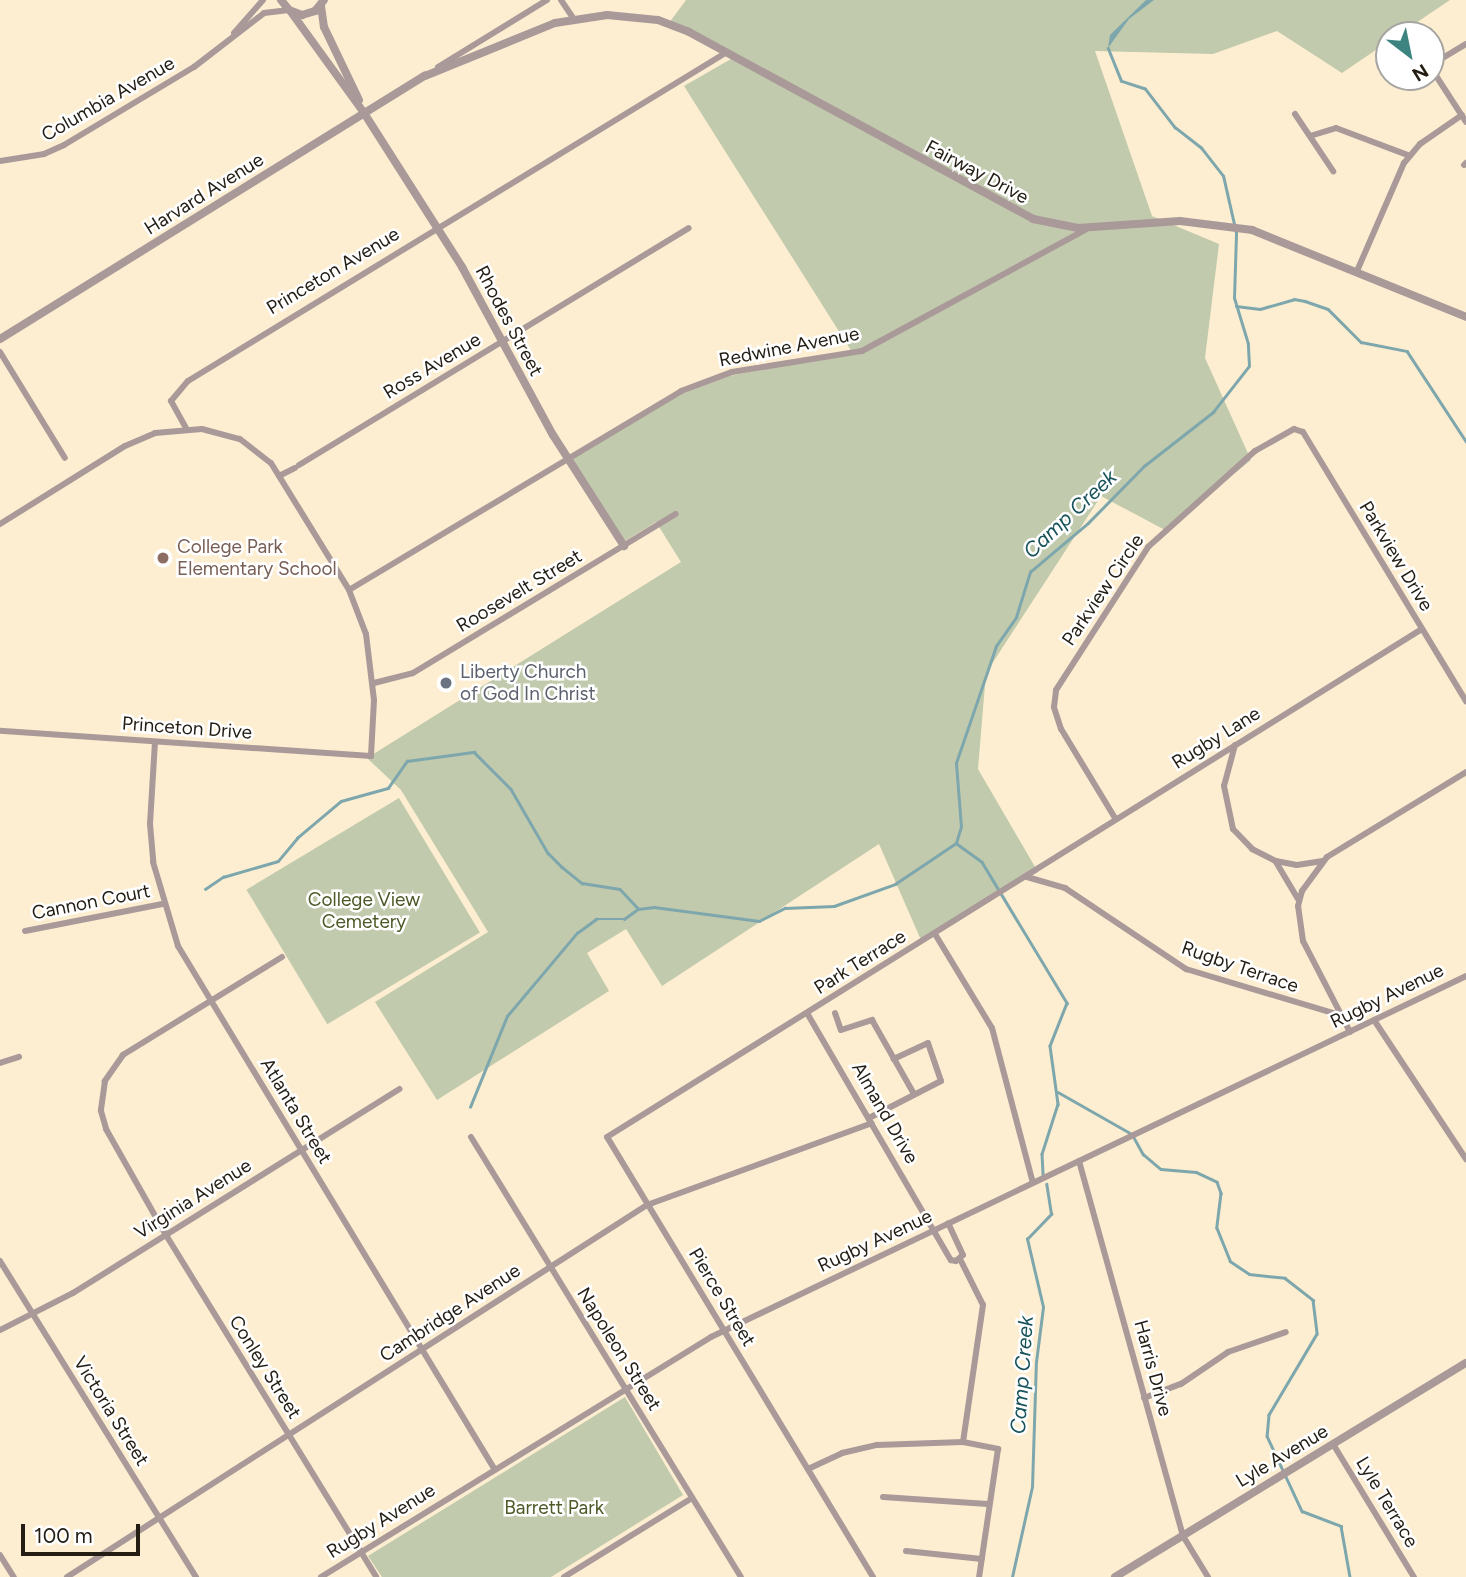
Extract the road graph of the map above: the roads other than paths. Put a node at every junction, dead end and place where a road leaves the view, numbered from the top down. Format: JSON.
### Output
{"nodes":[{"id":1,"x":264,"y":0,"type":"edge"},
{"id":2,"x":281,"y":0,"type":"edge"},
{"id":3,"x":547,"y":0,"type":"edge"},
{"id":4,"x":561,"y":0,"type":"edge"},
{"id":5,"x":324,"y":2,"type":"edge"},
{"id":6,"x":290,"y":11,"type":"junction"},
{"id":7,"x":573,"y":18,"type":"junction"},
{"id":8,"x":1466,"y":44,"type":"edge"},
{"id":9,"x":223,"y":45,"type":"junction"},
{"id":10,"x":728,"y":52,"type":"junction"},
{"id":11,"x":1445,"y":57,"type":"edge"},
{"id":12,"x":425,"y":76,"type":"junction"},
{"id":13,"x":1445,"y":89,"type":"edge"},
{"id":14,"x":364,"y":113,"type":"junction"},
{"id":15,"x":1295,"y":114,"type":"dead end"},
{"id":16,"x":1461,"y":115,"type":"junction"},
{"id":17,"x":1466,"y":122,"type":"edge"},
{"id":18,"x":1310,"y":136,"type":"junction"},
{"id":19,"x":1410,"y":156,"type":"junction"},
{"id":20,"x":0,"y":161,"type":"edge"},
{"id":21,"x":1333,"y":171,"type":"dead end"},
{"id":22,"x":436,"y":226,"type":"junction"},
{"id":23,"x":689,"y":228,"type":"dead end"},
{"id":24,"x":1094,"y":228,"type":"junction"},
{"id":25,"x":1357,"y":271,"type":"junction"},
{"id":26,"x":1466,"y":317,"type":"edge"},
{"id":27,"x":0,"y":339,"type":"edge"},
{"id":28,"x":503,"y":342,"type":"junction"},
{"id":29,"x":0,"y":352,"type":"edge"},
{"id":30,"x":186,"y":428,"type":"junction"},
{"id":31,"x":1299,"y":430,"type":"joint"},
{"id":32,"x":65,"y":458,"type":"dead end"},
{"id":33,"x":567,"y":458,"type":"junction"},
{"id":34,"x":279,"y":476,"type":"junction"},
{"id":35,"x":676,"y":514,"type":"dead end"},
{"id":36,"x":0,"y":524,"type":"edge"},
{"id":37,"x":624,"y":546,"type":"junction"},
{"id":38,"x":349,"y":590,"type":"junction"},
{"id":39,"x":1422,"y":629,"type":"junction"},
{"id":40,"x":374,"y":683,"type":"junction"},
{"id":41,"x":1466,"y":701,"type":"edge"},
{"id":42,"x":0,"y":731,"type":"edge"},
{"id":43,"x":156,"y":742,"type":"junction"},
{"id":44,"x":1235,"y":744,"type":"junction"},
{"id":45,"x":1466,"y":772,"type":"edge"},
{"id":46,"x":1115,"y":818,"type":"junction"},
{"id":47,"x":1276,"y":861,"type":"junction"},
{"id":48,"x":1323,"y":861,"type":"junction"},
{"id":49,"x":1027,"y":877,"type":"junction"},
{"id":50,"x":1298,"y":899,"type":"junction"},
{"id":51,"x":162,"y":904,"type":"junction"},
{"id":52,"x":25,"y":931,"type":"dead end"},
{"id":53,"x":935,"y":934,"type":"junction"},
{"id":54,"x":282,"y":957,"type":"dead end"},
{"id":55,"x":1466,"y":976,"type":"edge"},
{"id":56,"x":211,"y":1001,"type":"junction"},
{"id":57,"x":807,"y":1013,"type":"junction"},
{"id":58,"x":835,"y":1013,"type":"dead end"},
{"id":59,"x":1339,"y":1015,"type":"junction"},
{"id":60,"x":1374,"y":1020,"type":"junction"},
{"id":61,"x":1350,"y":1032,"type":"junction"},
{"id":62,"x":19,"y":1057,"type":"dead end"},
{"id":63,"x":894,"y":1059,"type":"junction"},
{"id":64,"x":0,"y":1063,"type":"edge"},
{"id":65,"x":710,"y":1073,"type":"joint"},
{"id":66,"x":400,"y":1089,"type":"dead end"},
{"id":67,"x":914,"y":1094,"type":"junction"},
{"id":68,"x":871,"y":1121,"type":"junction"},
{"id":69,"x":471,"y":1137,"type":"dead end"},
{"id":70,"x":302,"y":1150,"type":"junction"},
{"id":71,"x":1465,"y":1156,"type":"edge"},
{"id":72,"x":1079,"y":1161,"type":"junction"},
{"id":73,"x":1033,"y":1183,"type":"junction"},
{"id":74,"x":648,"y":1205,"type":"junction"},
{"id":75,"x":948,"y":1223,"type":"junction"},
{"id":76,"x":935,"y":1230,"type":"junction"},
{"id":77,"x":166,"y":1235,"type":"junction"},
{"id":78,"x":960,"y":1259,"type":"junction"},
{"id":79,"x":0,"y":1261,"type":"edge"},
{"id":80,"x":551,"y":1268,"type":"junction"},
{"id":81,"x":31,"y":1311,"type":"junction"},
{"id":82,"x":0,"y":1330,"type":"edge"},
{"id":83,"x":723,"y":1330,"type":"junction"},
{"id":84,"x":1286,"y":1332,"type":"dead end"},
{"id":85,"x":423,"y":1349,"type":"junction"},
{"id":86,"x":1466,"y":1363,"type":"edge"},
{"id":87,"x":626,"y":1389,"type":"junction"},
{"id":88,"x":1144,"y":1398,"type":"junction"},
{"id":89,"x":289,"y":1435,"type":"junction"},
{"id":90,"x":963,"y":1442,"type":"junction"},
{"id":91,"x":1333,"y":1444,"type":"junction"},
{"id":92,"x":808,"y":1469,"type":"junction"},
{"id":93,"x":495,"y":1470,"type":"junction"},
{"id":94,"x":883,"y":1497,"type":"dead end"},
{"id":95,"x":692,"y":1498,"type":"junction"},
{"id":96,"x":988,"y":1504,"type":"junction"},
{"id":97,"x":159,"y":1518,"type":"junction"},
{"id":98,"x":1183,"y":1536,"type":"junction"},
{"id":99,"x":906,"y":1551,"type":"dead end"},
{"id":100,"x":361,"y":1552,"type":"junction"},
{"id":101,"x":0,"y":1555,"type":"edge"},
{"id":102,"x":982,"y":1559,"type":"junction"},
{"id":103,"x":13,"y":1577,"type":"edge"},
{"id":104,"x":67,"y":1577,"type":"edge"},
{"id":105,"x":196,"y":1577,"type":"edge"},
{"id":106,"x":321,"y":1577,"type":"edge"},
{"id":107,"x":376,"y":1577,"type":"edge"},
{"id":108,"x":564,"y":1577,"type":"edge"},
{"id":109,"x":741,"y":1577,"type":"edge"},
{"id":110,"x":873,"y":1577,"type":"edge"},
{"id":111,"x":979,"y":1577,"type":"edge"},
{"id":112,"x":1115,"y":1577,"type":"edge"},
{"id":113,"x":1208,"y":1577,"type":"edge"},
{"id":114,"x":1414,"y":1577,"type":"edge"}],
"edges":[{"from":1,"to":9,"type":"street","name":"Columbia Avenue"},
{"from":2,"to":6,"type":"street","name":"Rhodes Street"},
{"from":3,"to":12,"type":"street","name":"Harvard Avenue"},
{"from":4,"to":7,"type":"street"},
{"from":5,"to":6,"type":"street"},
{"from":5,"to":14,"type":"street","name":"Rhodes Street"},
{"from":6,"to":9,"type":"street","name":"Columbia Avenue"},
{"from":6,"to":14,"type":"street","name":"Rhodes Street"},
{"from":7,"to":10,"type":"street","name":"Fairway Drive"},
{"from":7,"to":12,"type":"street","name":"Harvard Avenue"},
{"from":8,"to":11,"type":"street"},
{"from":9,"to":20,"type":"street","name":"Columbia Avenue"},
{"from":10,"to":22,"type":"street","name":"Princeton Avenue"},
{"from":10,"to":24,"type":"street","name":"Fairway Drive"},
{"from":12,"to":14,"type":"street","name":"Harvard Avenue"},
{"from":13,"to":16,"type":"street"},
{"from":14,"to":22,"type":"street","name":"Rhodes Street"},
{"from":14,"to":27,"type":"street","name":"Harvard Avenue"},
{"from":15,"to":18,"type":"street"},
{"from":16,"to":17,"type":"street"},
{"from":16,"to":19,"type":"street"},
{"from":18,"to":19,"type":"street"},
{"from":18,"to":21,"type":"street"},
{"from":19,"to":25,"type":"street"},
{"from":22,"to":28,"type":"street","name":"Rhodes Street"},
{"from":22,"to":30,"type":"street","name":"Princeton Avenue"},
{"from":23,"to":28,"type":"street","name":"Ross Avenue"},
{"from":24,"to":25,"type":"street","name":"Fairway Drive"},
{"from":24,"to":33,"type":"street","name":"Redwine Avenue"},
{"from":25,"to":26,"type":"street","name":"Fairway Drive"},
{"from":28,"to":33,"type":"street","name":"Rhodes Street"},
{"from":28,"to":34,"type":"street","name":"Ross Avenue"},
{"from":29,"to":32,"type":"street"},
{"from":30,"to":34,"type":"street"},
{"from":30,"to":36,"type":"street"},
{"from":31,"to":39,"type":"street","name":"Parkview Drive"},
{"from":31,"to":46,"type":"street","name":"Parkview Circle"},
{"from":33,"to":37,"type":"street","name":"Rhodes Street"},
{"from":33,"to":38,"type":"street","name":"Redwine Avenue"},
{"from":34,"to":38,"type":"street"},
{"from":35,"to":37,"type":"street","name":"Roosevelt Street"},
{"from":37,"to":40,"type":"street","name":"Roosevelt Street"},
{"from":38,"to":40,"type":"street"},
{"from":39,"to":41,"type":"street","name":"Parkview Drive"},
{"from":39,"to":44,"type":"street","name":"Rugby Lane"},
{"from":40,"to":43,"type":"street","name":"Princeton Drive"},
{"from":42,"to":43,"type":"street","name":"Princeton Drive"},
{"from":43,"to":51,"type":"street","name":"Atlanta Street"},
{"from":44,"to":46,"type":"street","name":"Rugby Lane"},
{"from":44,"to":47,"type":"street"},
{"from":45,"to":48,"type":"street"},
{"from":46,"to":49,"type":"street","name":"Rugby Lane"},
{"from":47,"to":48,"type":"street"},
{"from":47,"to":50,"type":"street"},
{"from":48,"to":50,"type":"street"},
{"from":49,"to":53,"type":"street","name":"Park Terrace"},
{"from":49,"to":59,"type":"street","name":"Rugby Terrace"},
{"from":50,"to":59,"type":"street"},
{"from":51,"to":52,"type":"street","name":"Cannon Court"},
{"from":51,"to":56,"type":"street","name":"Atlanta Street"},
{"from":53,"to":57,"type":"street","name":"Park Terrace"},
{"from":53,"to":73,"type":"street"},
{"from":54,"to":56,"type":"street","name":"Conley Street"},
{"from":55,"to":60,"type":"street","name":"Rugby Avenue"},
{"from":56,"to":70,"type":"street","name":"Atlanta Street"},
{"from":56,"to":77,"type":"street","name":"Conley Street"},
{"from":57,"to":65,"type":"street","name":"Park Terrace"},
{"from":57,"to":68,"type":"street","name":"Almand Drive"},
{"from":58,"to":63,"type":"street"},
{"from":59,"to":61,"type":"street"},
{"from":60,"to":61,"type":"street","name":"Rugby Avenue"},
{"from":60,"to":71,"type":"street"},
{"from":61,"to":72,"type":"street","name":"Rugby Avenue"},
{"from":62,"to":64,"type":"street"},
{"from":63,"to":67,"type":"street"},
{"from":63,"to":67,"type":"street","name":"Cambridge Avenue"},
{"from":65,"to":74,"type":"street","name":"Pierce Street"},
{"from":66,"to":70,"type":"street","name":"Virginia Avenue"},
{"from":67,"to":68,"type":"street","name":"Cambridge Avenue"},
{"from":68,"to":74,"type":"street","name":"Cambridge Avenue"},
{"from":68,"to":76,"type":"street","name":"Almand Drive"},
{"from":69,"to":80,"type":"street","name":"Napoleon Street"},
{"from":70,"to":77,"type":"street","name":"Virginia Avenue"},
{"from":70,"to":85,"type":"street","name":"Atlanta Street"},
{"from":72,"to":73,"type":"street","name":"Rugby Avenue"},
{"from":72,"to":88,"type":"street","name":"Harris Drive"},
{"from":73,"to":75,"type":"street","name":"Rugby Avenue"},
{"from":74,"to":80,"type":"street","name":"Cambridge Avenue"},
{"from":74,"to":83,"type":"street","name":"Pierce Street"},
{"from":75,"to":76,"type":"street","name":"Rugby Avenue"},
{"from":75,"to":78,"type":"street"},
{"from":76,"to":78,"type":"street","name":"Almand Drive"},
{"from":76,"to":83,"type":"street","name":"Rugby Avenue"},
{"from":77,"to":81,"type":"street","name":"Virginia Avenue"},
{"from":77,"to":89,"type":"street","name":"Conley Street"},
{"from":78,"to":90,"type":"street"},
{"from":79,"to":81,"type":"street","name":"Victoria Street"},
{"from":80,"to":85,"type":"street","name":"Cambridge Avenue"},
{"from":80,"to":87,"type":"street","name":"Napoleon Street"},
{"from":81,"to":82,"type":"street","name":"Virginia Avenue"},
{"from":81,"to":97,"type":"street","name":"Victoria Street"},
{"from":83,"to":87,"type":"street","name":"Rugby Avenue"},
{"from":83,"to":92,"type":"street","name":"Pierce Street"},
{"from":84,"to":88,"type":"street"},
{"from":85,"to":89,"type":"street","name":"Cambridge Avenue"},
{"from":85,"to":93,"type":"street","name":"Atlanta Street"},
{"from":86,"to":91,"type":"street","name":"Lyle Avenue"},
{"from":87,"to":93,"type":"street","name":"Rugby Avenue"},
{"from":87,"to":95,"type":"street","name":"Napoleon Street"},
{"from":88,"to":98,"type":"street","name":"Harris Drive"},
{"from":89,"to":97,"type":"street","name":"Cambridge Avenue"},
{"from":89,"to":100,"type":"street","name":"Conley Street"},
{"from":90,"to":92,"type":"street"},
{"from":90,"to":96,"type":"street"},
{"from":91,"to":98,"type":"street","name":"Lyle Avenue"},
{"from":91,"to":114,"type":"street","name":"Lyle Terrace"},
{"from":92,"to":110,"type":"street","name":"Pierce Street"},
{"from":93,"to":100,"type":"street","name":"Rugby Avenue"},
{"from":94,"to":96,"type":"street"},
{"from":95,"to":108,"type":"street"},
{"from":95,"to":109,"type":"street","name":"Napoleon Street"},
{"from":96,"to":102,"type":"street"},
{"from":97,"to":104,"type":"street","name":"Cambridge Avenue"},
{"from":97,"to":105,"type":"street","name":"Victoria Street"},
{"from":98,"to":112,"type":"street","name":"Lyle Avenue"},
{"from":98,"to":113,"type":"street","name":"Harris Drive"},
{"from":99,"to":102,"type":"street"},
{"from":100,"to":106,"type":"street","name":"Rugby Avenue"},
{"from":100,"to":107,"type":"street","name":"Conley Street"},
{"from":101,"to":103,"type":"street"},
{"from":102,"to":111,"type":"street"}]}
